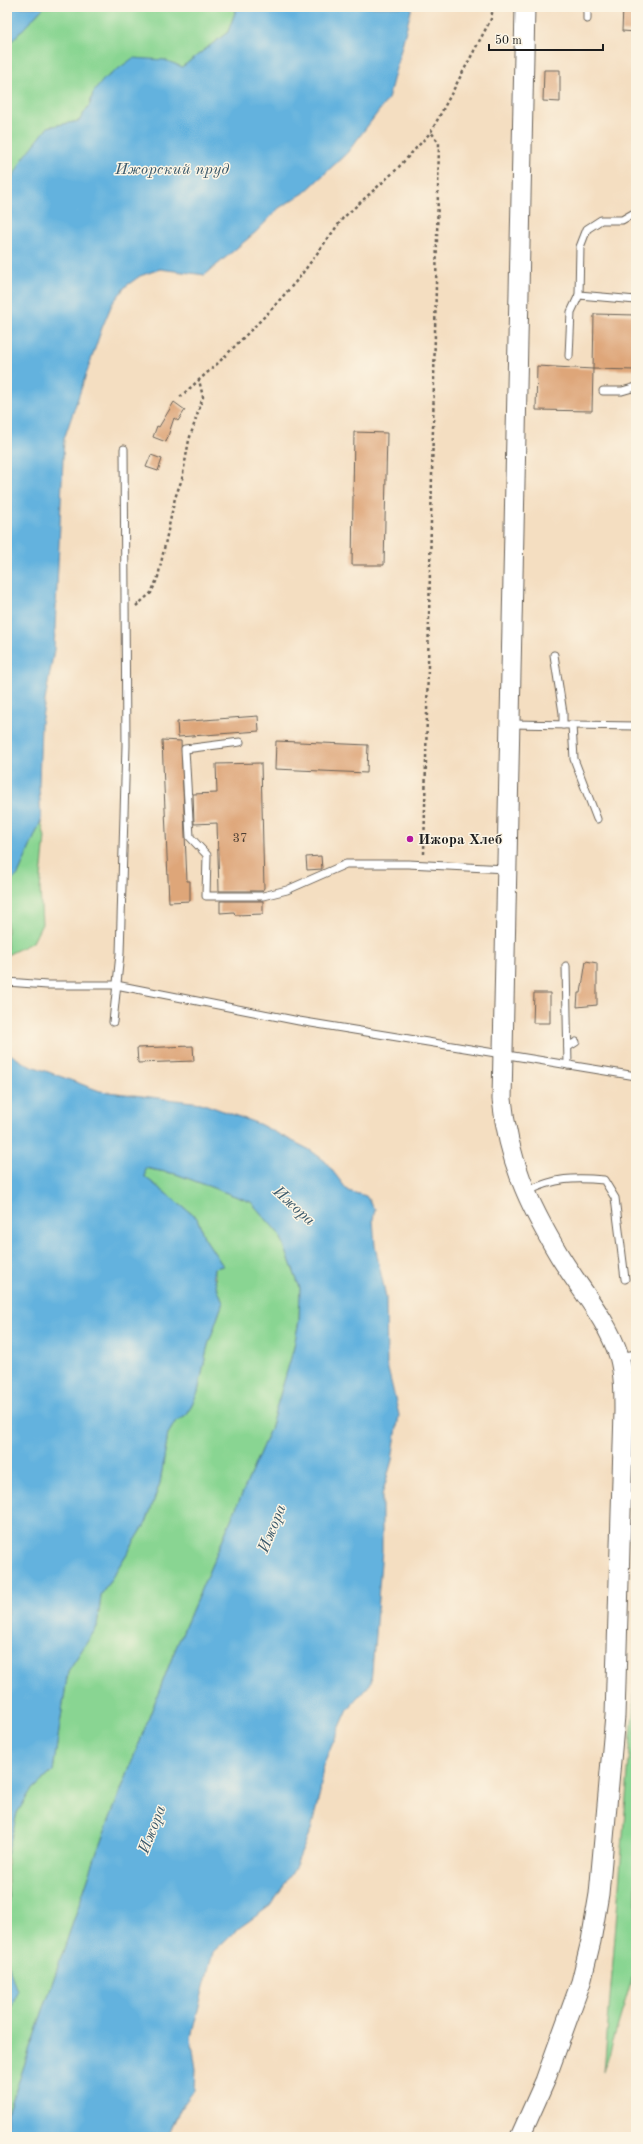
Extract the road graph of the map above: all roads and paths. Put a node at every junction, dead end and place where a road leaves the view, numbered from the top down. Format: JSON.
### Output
{"nodes":[{"id":1,"x":492,"y":7,"type":"edge"},
{"id":2,"x":525,"y":7,"type":"edge"},
{"id":3,"x":587,"y":7,"type":"edge"},
{"id":4,"x":587,"y":19,"type":"dead end"},
{"id":5,"x":431,"y":132,"type":"junction"},
{"id":6,"x":636,"y":212,"type":"edge"},
{"id":7,"x":579,"y":296,"type":"junction"},
{"id":8,"x":636,"y":300,"type":"edge"},
{"id":9,"x":568,"y":356,"type":"dead end"},
{"id":10,"x":199,"y":380,"type":"junction"},
{"id":11,"x":636,"y":387,"type":"edge"},
{"id":12,"x":603,"y":391,"type":"dead end"},
{"id":13,"x":180,"y":397,"type":"dead end"},
{"id":14,"x":124,"y":449,"type":"dead end"},
{"id":15,"x":125,"y":615,"type":"junction"},
{"id":16,"x":554,"y":654,"type":"dead end"},
{"id":17,"x":510,"y":724,"type":"junction"},
{"id":18,"x":563,"y":725,"type":"junction"},
{"id":19,"x":572,"y":725,"type":"junction"},
{"id":20,"x":636,"y":726,"type":"edge"},
{"id":21,"x":240,"y":742,"type":"dead end"},
{"id":22,"x":597,"y":819,"type":"dead end"},
{"id":23,"x":424,"y":865,"type":"junction"},
{"id":24,"x":507,"y":869,"type":"junction"},
{"id":25,"x":566,"y":966,"type":"dead end"},
{"id":26,"x":7,"y":982,"type":"edge"},
{"id":27,"x":116,"y":985,"type":"junction"},
{"id":28,"x":113,"y":1022,"type":"dead end"},
{"id":29,"x":576,"y":1042,"type":"dead end"},
{"id":30,"x":568,"y":1047,"type":"junction"},
{"id":31,"x":502,"y":1055,"type":"junction"},
{"id":32,"x":568,"y":1065,"type":"junction"},
{"id":33,"x":636,"y":1076,"type":"edge"},
{"id":34,"x":525,"y":1192,"type":"junction"},
{"id":35,"x":625,"y":1280,"type":"dead end"},
{"id":36,"x":627,"y":1356,"type":"edge"},
{"id":37,"x":520,"y":2137,"type":"edge"}],
"edges":[{"from":1,"to":5,"type":"path"},
{"from":2,"to":17,"type":"main road"},
{"from":3,"to":4,"type":"lane"},
{"from":5,"to":10,"type":"path"},
{"from":5,"to":23,"type":"path"},
{"from":6,"to":7,"type":"lane"},
{"from":7,"to":8,"type":"lane"},
{"from":7,"to":9,"type":"lane"},
{"from":10,"to":13,"type":"path"},
{"from":10,"to":15,"type":"path"},
{"from":11,"to":12,"type":"lane"},
{"from":14,"to":15,"type":"lane"},
{"from":15,"to":27,"type":"lane"},
{"from":16,"to":18,"type":"lane"},
{"from":17,"to":18,"type":"lane"},
{"from":17,"to":24,"type":"main road"},
{"from":18,"to":19,"type":"lane"},
{"from":19,"to":20,"type":"lane"},
{"from":19,"to":22,"type":"lane"},
{"from":21,"to":23,"type":"lane"},
{"from":23,"to":24,"type":"lane"},
{"from":24,"to":31,"type":"main road"},
{"from":25,"to":30,"type":"lane"},
{"from":26,"to":27,"type":"lane"},
{"from":27,"to":28,"type":"lane"},
{"from":27,"to":31,"type":"lane"},
{"from":29,"to":30,"type":"lane"},
{"from":30,"to":32,"type":"lane"},
{"from":31,"to":32,"type":"lane"},
{"from":31,"to":34,"type":"main road"},
{"from":32,"to":33,"type":"lane"},
{"from":34,"to":35,"type":"lane"},
{"from":34,"to":36,"type":"main road"},
{"from":36,"to":37,"type":"main road"}]}
